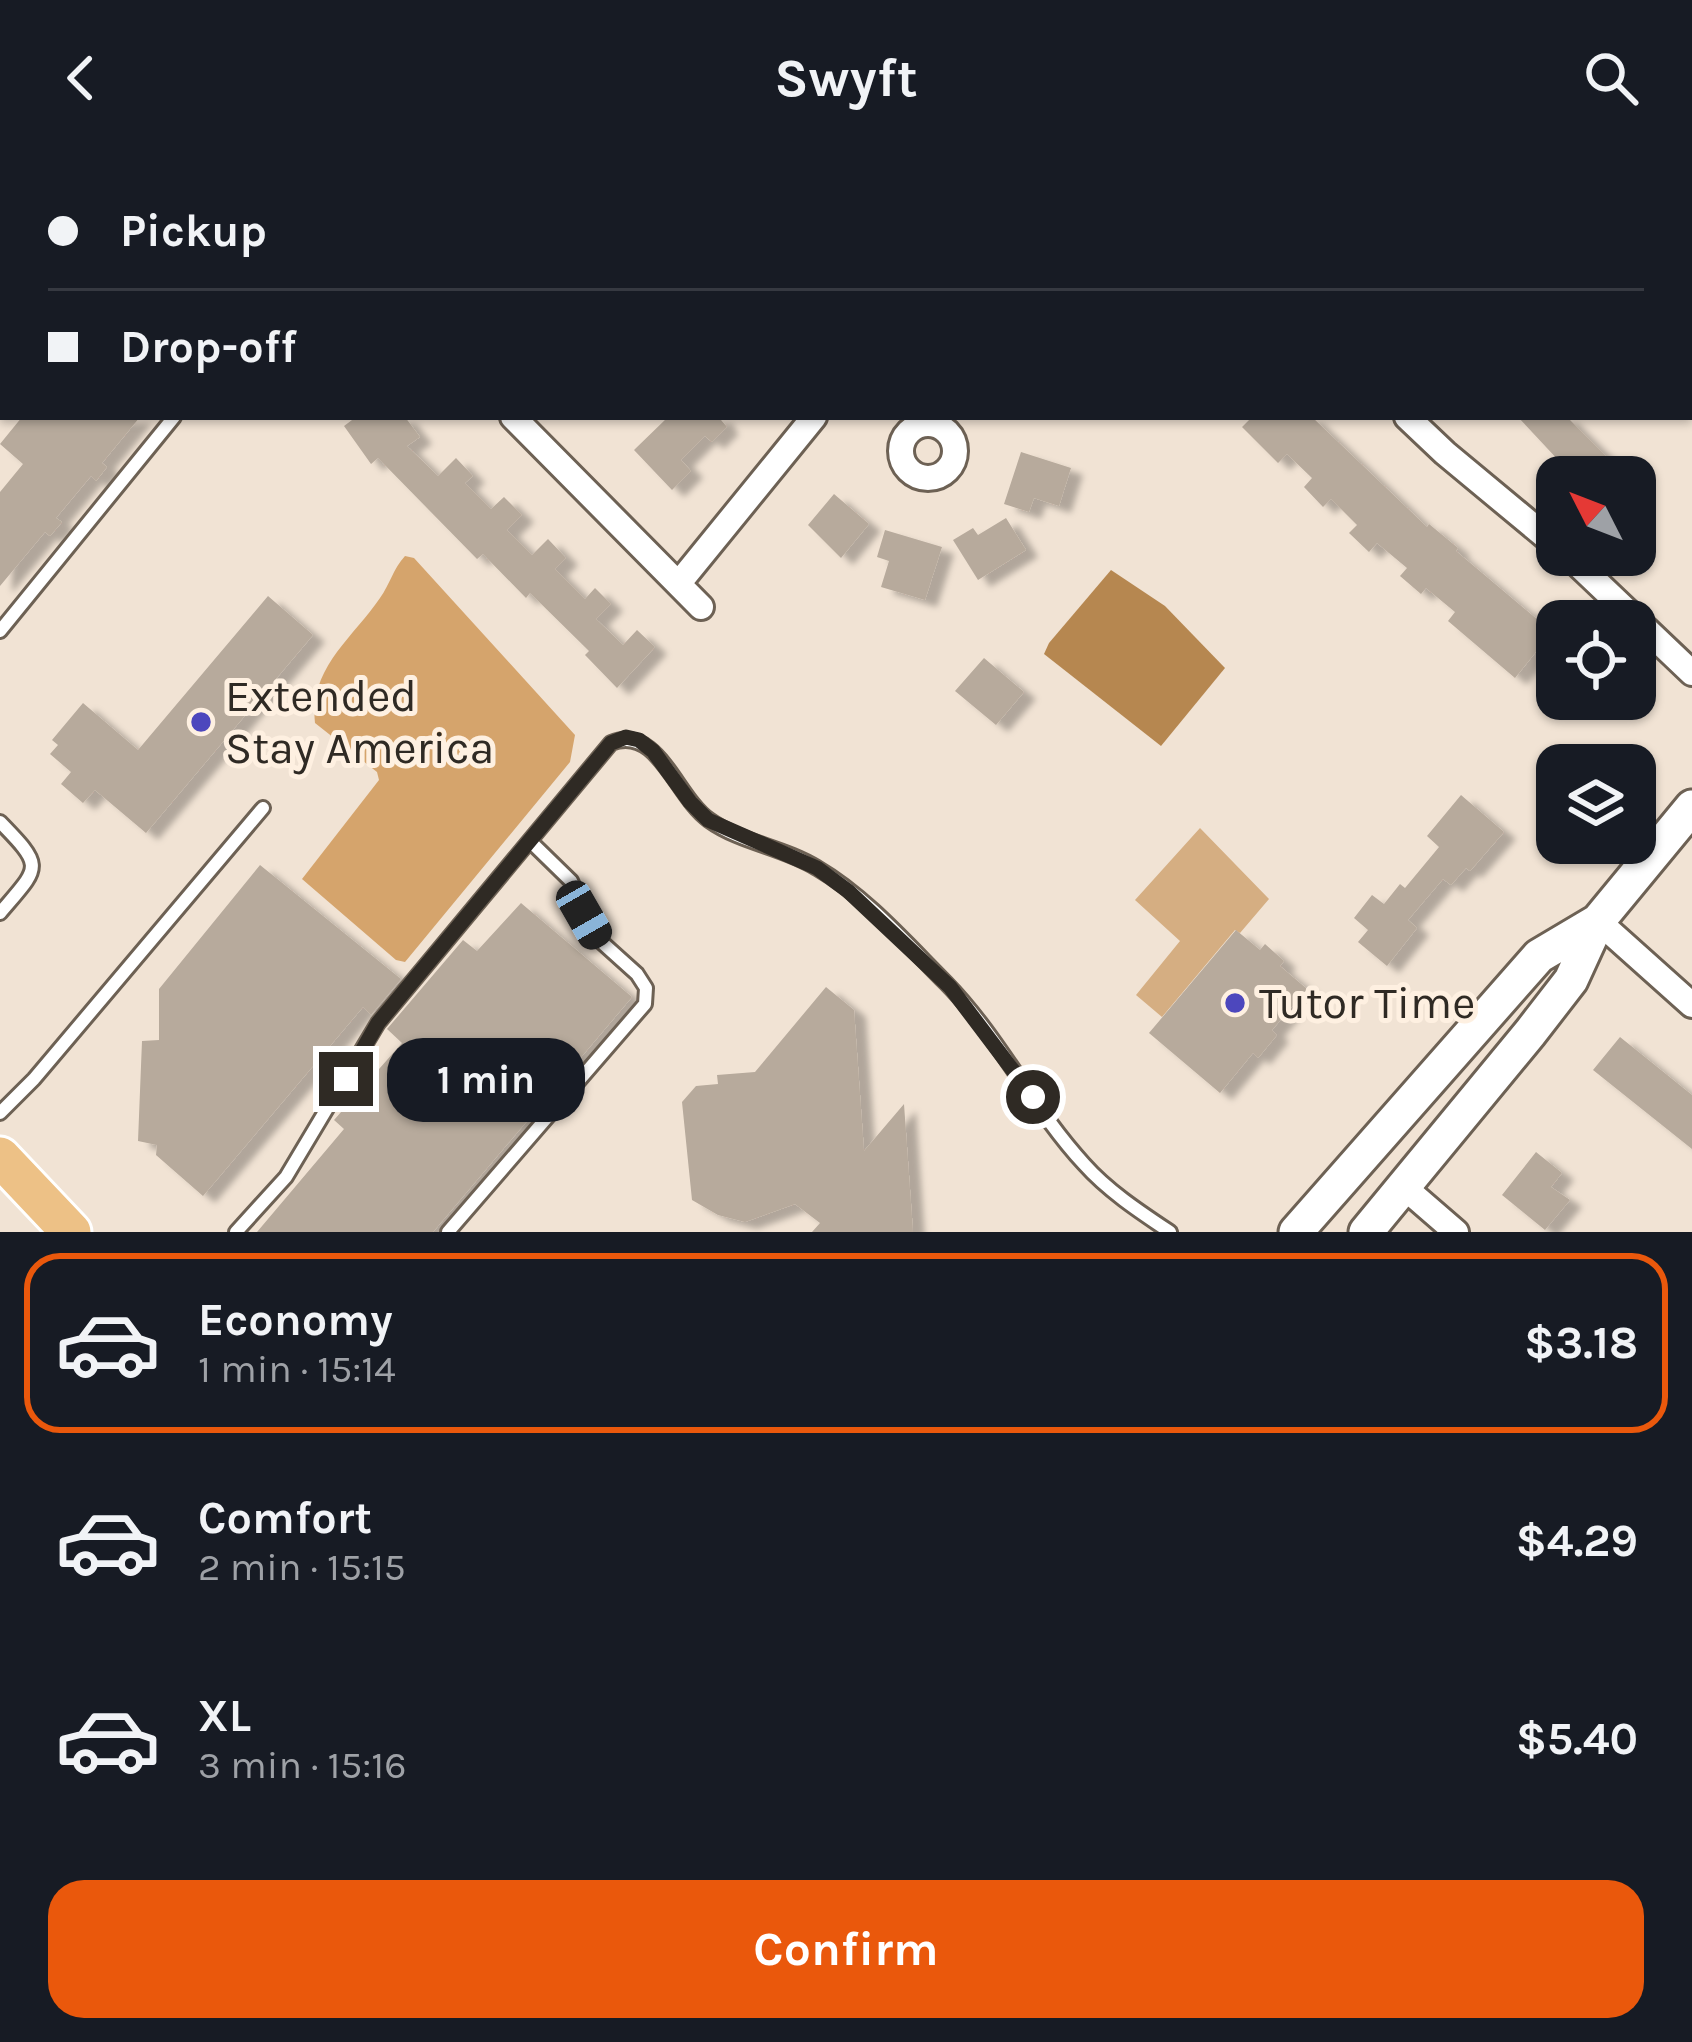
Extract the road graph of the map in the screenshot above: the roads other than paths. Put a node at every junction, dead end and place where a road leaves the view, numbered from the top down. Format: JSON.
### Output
{"nodes":[{"id":1,"x":172,"y":420,"type":"edge"},
{"id":2,"x":516,"y":420,"type":"edge"},
{"id":3,"x":812,"y":420,"type":"edge"},
{"id":4,"x":1411,"y":420,"type":"edge"},
{"id":5,"x":1536,"y":529,"type":"edge"},
{"id":6,"x":1590,"y":576,"type":"edge"},
{"id":7,"x":679,"y":583,"type":"junction"},
{"id":8,"x":701,"y":607,"type":"dead end"},
{"id":9,"x":0,"y":632,"type":"edge"},
{"id":10,"x":1692,"y":673,"type":"edge"},
{"id":11,"x":1692,"y":807,"type":"edge"},
{"id":12,"x":263,"y":808,"type":"dead end"},
{"id":13,"x":0,"y":822,"type":"edge"},
{"id":14,"x":530,"y":841,"type":"junction"},
{"id":15,"x":0,"y":913,"type":"edge"},
{"id":16,"x":1598,"y":921,"type":"junction"},
{"id":17,"x":1692,"y":1005,"type":"edge"},
{"id":18,"x":0,"y":1113,"type":"edge"},
{"id":19,"x":0,"y":1157,"type":"edge"},
{"id":20,"x":1404,"y":1187,"type":"junction"},
{"id":21,"x":71,"y":1232,"type":"edge"},
{"id":22,"x":236,"y":1232,"type":"edge"},
{"id":23,"x":448,"y":1232,"type":"edge"},
{"id":24,"x":1169,"y":1232,"type":"edge"},
{"id":25,"x":1296,"y":1232,"type":"edge"},
{"id":26,"x":1366,"y":1232,"type":"edge"},
{"id":27,"x":1456,"y":1232,"type":"edge"}],
"edges":[{"from":1,"to":9,"type":"lane"},
{"from":2,"to":7,"type":"street"},
{"from":3,"to":7,"type":"street"},
{"from":4,"to":5,"type":"street"},
{"from":6,"to":10,"type":"street"},
{"from":7,"to":8,"type":"street"},
{"from":11,"to":16,"type":"main road"},
{"from":12,"to":18,"type":"lane"},
{"from":13,"to":15,"type":"lane"},
{"from":14,"to":22,"type":"lane"},
{"from":14,"to":23,"type":"lane"},
{"from":14,"to":24,"type":"lane"},
{"from":16,"to":17,"type":"street"},
{"from":16,"to":20,"type":"main road"},
{"from":16,"to":25,"type":"main road"},
{"from":19,"to":21,"type":"main road"},
{"from":20,"to":26,"type":"main road"},
{"from":20,"to":27,"type":"street"}]}
